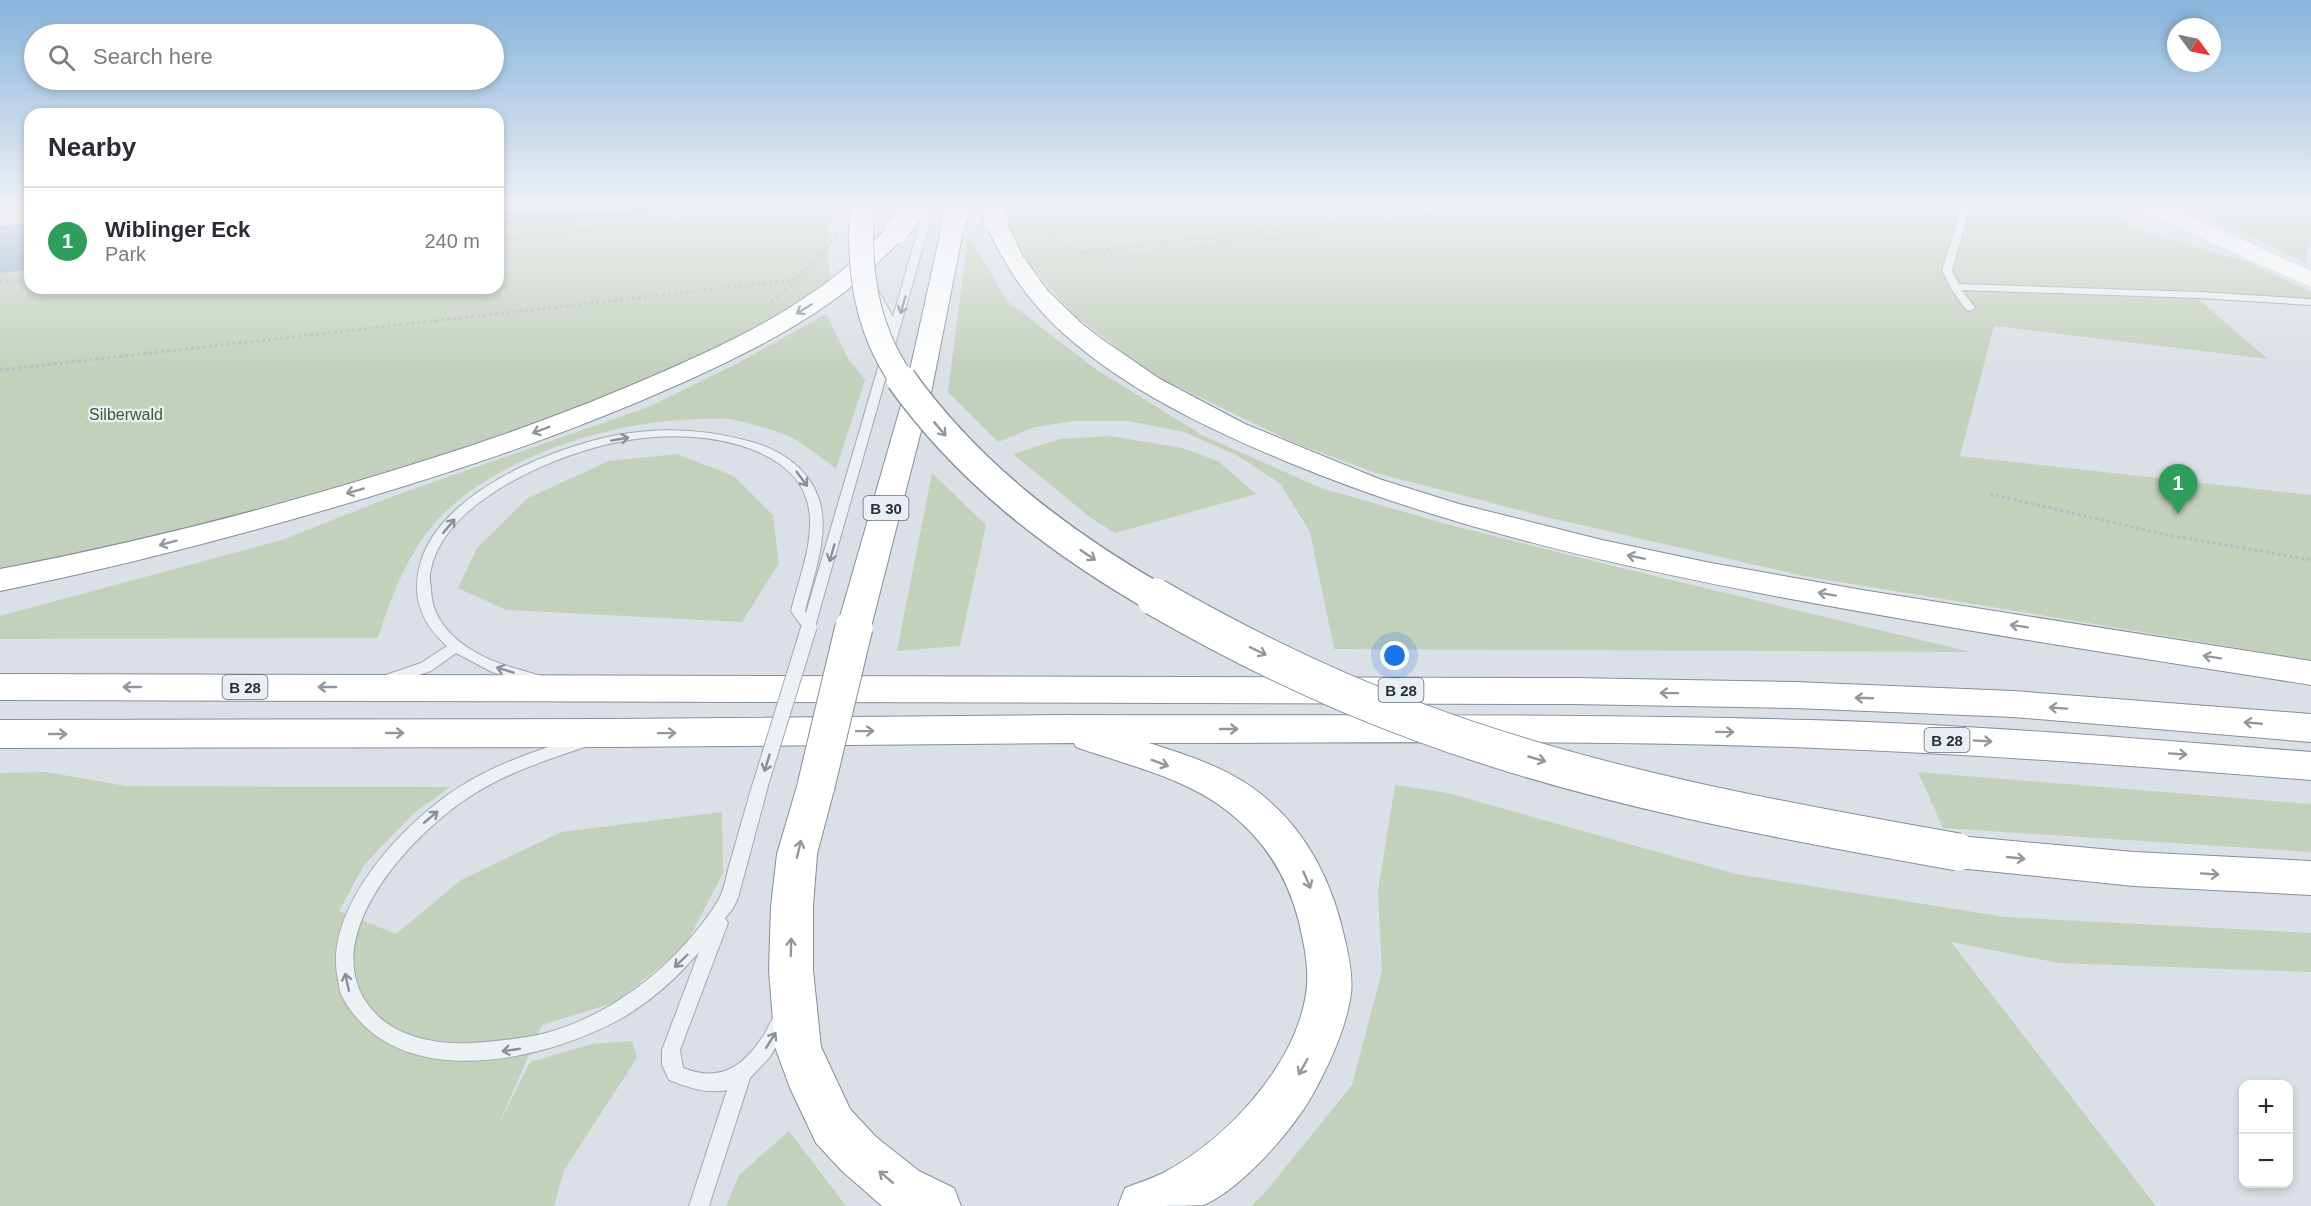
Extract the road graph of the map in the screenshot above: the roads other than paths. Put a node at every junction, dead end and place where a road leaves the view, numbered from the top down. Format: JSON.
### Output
{"nodes":[{"id":1,"x":859,"y":260,"type":"edge"},
{"id":2,"x":868,"y":260,"type":"edge"},
{"id":3,"x":870,"y":260,"type":"edge"},
{"id":4,"x":914,"y":260,"type":"edge"},
{"id":5,"x":946,"y":260,"type":"edge"},
{"id":6,"x":1015,"y":260,"type":"edge"},
{"id":7,"x":1950,"y":260,"type":"edge"},
{"id":8,"x":2268,"y":260,"type":"edge"},
{"id":9,"x":2311,"y":280,"type":"edge"},
{"id":10,"x":1955,"y":286,"type":"junction"},
{"id":11,"x":2311,"y":302,"type":"edge"},
{"id":12,"x":1970,"y":308,"type":"dead end"},
{"id":13,"x":891,"y":345,"type":"junction"},
{"id":14,"x":0,"y":580,"type":"edge"},
{"id":15,"x":809,"y":627,"type":"junction"},
{"id":16,"x":457,"y":646,"type":"junction"},
{"id":17,"x":2311,"y":673,"type":"edge"},
{"id":18,"x":0,"y":687,"type":"edge"},
{"id":19,"x":360,"y":687,"type":"junction"},
{"id":20,"x":561,"y":688,"type":"junction"},
{"id":21,"x":2311,"y":728,"type":"edge"},
{"id":22,"x":1065,"y":729,"type":"junction"},
{"id":23,"x":0,"y":734,"type":"edge"},
{"id":24,"x":609,"y":734,"type":"junction"},
{"id":25,"x":2311,"y":766,"type":"edge"},
{"id":26,"x":2311,"y":878,"type":"edge"},
{"id":27,"x":729,"y":898,"type":"junction"},
{"id":28,"x":793,"y":998,"type":"junction"},
{"id":29,"x":742,"y":1072,"type":"junction"},
{"id":30,"x":699,"y":1206,"type":"edge"},
{"id":31,"x":936,"y":1206,"type":"edge"},
{"id":32,"x":1143,"y":1206,"type":"edge"}],
"edges":[{"from":1,"to":26,"type":"main road","one_way":true,"bridge":true},
{"from":2,"to":14,"type":"main road","one_way":true},
{"from":3,"to":13,"type":"lane"},
{"from":4,"to":13,"type":"lane","number":"B 30","one_way":true,"bridge":true},
{"from":28,"to":5,"type":"main road","number":"B 30","one_way":true,"bridge":true},
{"from":17,"to":6,"type":"main road","one_way":true},
{"from":7,"to":10,"type":"lane"},
{"from":8,"to":9,"type":"main road"},
{"from":10,"to":11,"type":"lane"},
{"from":10,"to":12,"type":"lane"},
{"from":13,"to":15,"type":"lane","number":"B 30","one_way":true},
{"from":16,"to":15,"type":"lane","one_way":true},
{"from":15,"to":27,"type":"lane","number":"B 30","one_way":true,"bridge":true},
{"from":16,"to":19,"type":"lane"},
{"from":20,"to":16,"type":"lane","one_way":true},
{"from":19,"to":18,"type":"main road","number":"B 28","one_way":true},
{"from":19,"to":20,"type":"main road","number":"B 28"},
{"from":21,"to":20,"type":"main road","number":"B 28","one_way":true},
{"from":24,"to":22,"type":"main road","number":"B 28","one_way":true},
{"from":22,"to":25,"type":"main road","number":"B 28","one_way":true},
{"from":22,"to":32,"type":"main road","one_way":true},
{"from":23,"to":24,"type":"main road","number":"B 28","one_way":true},
{"from":27,"to":24,"type":"lane","one_way":true},
{"from":27,"to":29,"type":"lane"},
{"from":29,"to":28,"type":"lane","one_way":true},
{"from":31,"to":28,"type":"main road","one_way":true},
{"from":29,"to":30,"type":"lane"}]}
